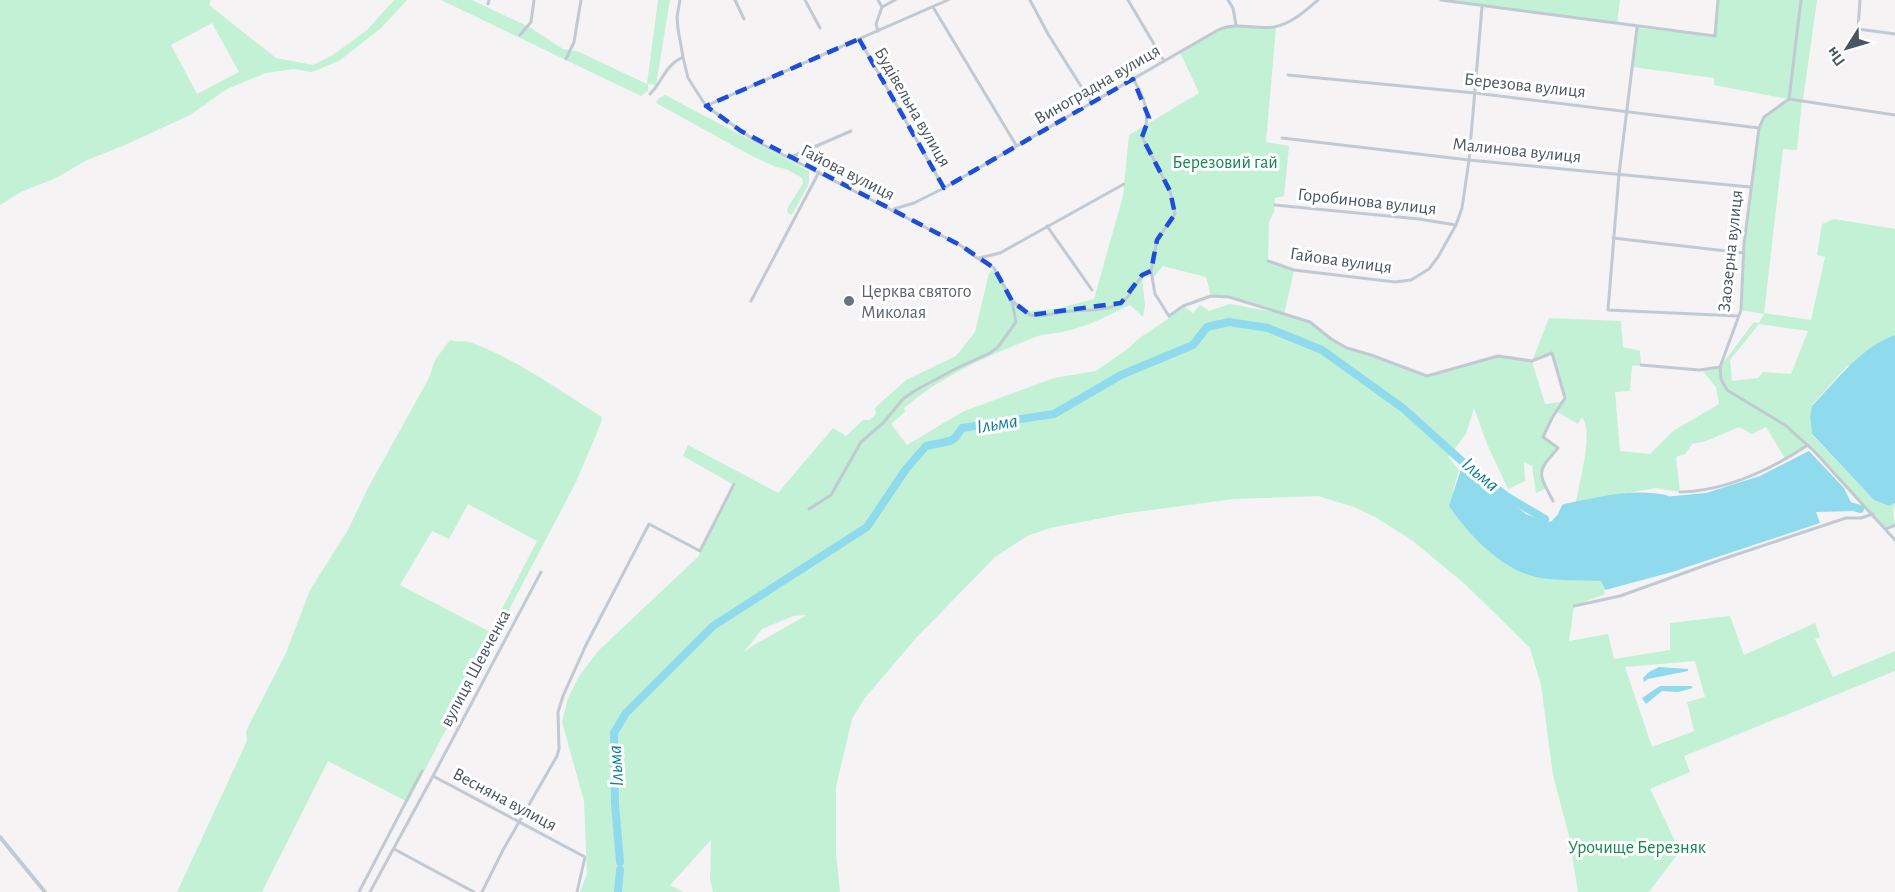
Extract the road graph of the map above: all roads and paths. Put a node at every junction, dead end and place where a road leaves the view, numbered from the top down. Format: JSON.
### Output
{"nodes":[{"id":1,"x":534,"y":0,"type":"edge"},
{"id":2,"x":581,"y":0,"type":"edge"},
{"id":3,"x":680,"y":0,"type":"edge"},
{"id":4,"x":735,"y":0,"type":"edge"},
{"id":5,"x":805,"y":0,"type":"edge"},
{"id":6,"x":878,"y":0,"type":"edge"},
{"id":7,"x":895,"y":0,"type":"edge"},
{"id":8,"x":948,"y":0,"type":"edge"},
{"id":9,"x":1030,"y":0,"type":"edge"},
{"id":10,"x":1128,"y":0,"type":"edge"},
{"id":11,"x":1228,"y":0,"type":"edge"},
{"id":12,"x":1318,"y":0,"type":"edge"},
{"id":13,"x":1441,"y":0,"type":"edge"},
{"id":14,"x":1718,"y":0,"type":"edge"},
{"id":15,"x":1802,"y":0,"type":"edge"},
{"id":16,"x":1860,"y":0,"type":"edge"},
{"id":17,"x":882,"y":7,"type":"junction"},
{"id":18,"x":933,"y":7,"type":"junction"},
{"id":19,"x":1482,"y":7,"type":"junction"},
{"id":20,"x":744,"y":19,"type":"dead end"},
{"id":21,"x":1236,"y":25,"type":"junction"},
{"id":22,"x":820,"y":28,"type":"dead end"},
{"id":23,"x":1637,"y":28,"type":"dead end"},
{"id":24,"x":878,"y":31,"type":"junction"},
{"id":25,"x":1895,"y":34,"type":"edge"},
{"id":26,"x":520,"y":35,"type":"dead end"},
{"id":27,"x":859,"y":39,"type":"junction"},
{"id":28,"x":683,"y":57,"type":"junction"},
{"id":29,"x":566,"y":58,"type":"dead end"},
{"id":30,"x":1164,"y":61,"type":"junction"},
{"id":31,"x":1288,"y":75,"type":"dead end"},
{"id":32,"x":1133,"y":79,"type":"junction"},
{"id":33,"x":1475,"y":93,"type":"junction"},
{"id":34,"x":650,"y":94,"type":"dead end"},
{"id":35,"x":1789,"y":99,"type":"junction"},
{"id":36,"x":1091,"y":102,"type":"junction"},
{"id":37,"x":706,"y":106,"type":"junction"},
{"id":38,"x":1628,"y":110,"type":"junction"},
{"id":39,"x":1895,"y":115,"type":"edge"},
{"id":40,"x":1759,"y":128,"type":"junction"},
{"id":41,"x":851,"y":131,"type":"dead end"},
{"id":42,"x":1282,"y":138,"type":"dead end"},
{"id":43,"x":1016,"y":145,"type":"junction"},
{"id":44,"x":791,"y":158,"type":"junction"},
{"id":45,"x":1469,"y":160,"type":"junction"},
{"id":46,"x":819,"y":172,"type":"junction"},
{"id":47,"x":1619,"y":174,"type":"junction"},
{"id":48,"x":1124,"y":184,"type":"dead end"},
{"id":49,"x":1750,"y":187,"type":"junction"},
{"id":50,"x":944,"y":188,"type":"junction"},
{"id":51,"x":1275,"y":205,"type":"dead end"},
{"id":52,"x":892,"y":209,"type":"junction"},
{"id":53,"x":1456,"y":225,"type":"junction"},
{"id":54,"x":1047,"y":226,"type":"junction"},
{"id":55,"x":1613,"y":237,"type":"junction"},
{"id":56,"x":1744,"y":253,"type":"junction"},
{"id":57,"x":1438,"y":257,"type":"joint"},
{"id":58,"x":977,"y":258,"type":"junction"},
{"id":59,"x":1268,"y":261,"type":"dead end"},
{"id":60,"x":1151,"y":271,"type":"junction"},
{"id":61,"x":1092,"y":290,"type":"dead end"},
{"id":62,"x":751,"y":301,"type":"dead end"},
{"id":63,"x":1012,"y":301,"type":"junction"},
{"id":64,"x":1738,"y":316,"type":"junction"},
{"id":65,"x":1641,"y":365,"type":"dead end"},
{"id":66,"x":1720,"y":367,"type":"junction"},
{"id":67,"x":1808,"y":446,"type":"junction"},
{"id":68,"x":734,"y":484,"type":"dead end"},
{"id":69,"x":1680,"y":492,"type":"dead end"},
{"id":70,"x":1553,"y":501,"type":"dead end"},
{"id":71,"x":809,"y":509,"type":"dead end"},
{"id":72,"x":1873,"y":514,"type":"junction"},
{"id":73,"x":1895,"y":525,"type":"edge"},
{"id":74,"x":1886,"y":530,"type":"junction"},
{"id":75,"x":1895,"y":540,"type":"edge"},
{"id":76,"x":541,"y":572,"type":"dead end"},
{"id":77,"x":1574,"y":606,"type":"dead end"},
{"id":78,"x":422,"y":771,"type":"dead end"},
{"id":79,"x":433,"y":776,"type":"junction"},
{"id":80,"x":519,"y":823,"type":"junction"},
{"id":81,"x":0,"y":837,"type":"edge"},
{"id":82,"x":394,"y":849,"type":"junction"},
{"id":83,"x":45,"y":892,"type":"edge"},
{"id":84,"x":359,"y":892,"type":"edge"},
{"id":85,"x":370,"y":892,"type":"edge"},
{"id":86,"x":474,"y":892,"type":"edge"},
{"id":87,"x":482,"y":892,"type":"edge"},
{"id":88,"x":577,"y":892,"type":"edge"}],
"edges":[{"from":1,"to":26,"type":"street"},
{"from":2,"to":29,"type":"street"},
{"from":3,"to":28,"type":"street","name":"Гайова вулиця"},
{"from":4,"to":20,"type":"street"},
{"from":5,"to":22,"type":"street"},
{"from":6,"to":17,"type":"street"},
{"from":7,"to":17,"type":"street"},
{"from":8,"to":18,"type":"street"},
{"from":9,"to":36,"type":"street"},
{"from":10,"to":30,"type":"street"},
{"from":11,"to":21,"type":"street"},
{"from":12,"to":21,"type":"street","name":"Виноградна вулиця"},
{"from":13,"to":19,"type":"street"},
{"from":14,"to":19,"type":"street"},
{"from":15,"to":35,"type":"street"},
{"from":16,"to":25,"type":"street"},
{"from":17,"to":24,"type":"street"},
{"from":18,"to":24,"type":"street"},
{"from":18,"to":43,"type":"street"},
{"from":19,"to":33,"type":"street","name":"Горобинова вулиця"},
{"from":21,"to":30,"type":"street","name":"Виноградна вулиця"},
{"from":23,"to":38,"type":"street"},
{"from":24,"to":27,"type":"street"},
{"from":27,"to":37,"type":"street"},
{"from":27,"to":50,"type":"street","name":"Будівельна вулиця"},
{"from":28,"to":34,"type":"street"},
{"from":28,"to":37,"type":"street","name":"Гайова вулиця"},
{"from":30,"to":32,"type":"street","name":"Виноградна вулиця"},
{"from":31,"to":33,"type":"street","name":"Березова вулиця"},
{"from":32,"to":36,"type":"street","name":"Виноградна вулиця"},
{"from":32,"to":60,"type":"street"},
{"from":33,"to":38,"type":"street","name":"Березова вулиця"},
{"from":33,"to":45,"type":"street","name":"Горобинова вулиця"},
{"from":35,"to":39,"type":"street"},
{"from":35,"to":40,"type":"street"},
{"from":36,"to":43,"type":"street","name":"Виноградна вулиця"},
{"from":37,"to":44,"type":"street","name":"Гайова вулиця"},
{"from":38,"to":40,"type":"street","name":"Березова вулиця"},
{"from":38,"to":47,"type":"street"},
{"from":40,"to":49,"type":"street","name":"Заозерна вулиця"},
{"from":41,"to":44,"type":"street"},
{"from":42,"to":45,"type":"street","name":"Малинова вулиця"},
{"from":43,"to":50,"type":"street","name":"Виноградна вулиця"},
{"from":44,"to":46,"type":"street","name":"Гайова вулиця"},
{"from":45,"to":47,"type":"street","name":"Малинова вулиця"},
{"from":45,"to":53,"type":"street","name":"Горобинова вулиця"},
{"from":46,"to":52,"type":"street","name":"Гайова вулиця"},
{"from":46,"to":62,"type":"street"},
{"from":47,"to":49,"type":"street","name":"Малинова вулиця"},
{"from":47,"to":55,"type":"street"},
{"from":48,"to":54,"type":"street"},
{"from":49,"to":56,"type":"street","name":"Заозерна вулиця"},
{"from":50,"to":52,"type":"street","name":"Виноградна вулиця"},
{"from":51,"to":53,"type":"street","name":"Горобинова вулиця"},
{"from":52,"to":58,"type":"street","name":"Гайова вулиця"},
{"from":53,"to":57,"type":"street","name":"Горобинова вулиця"},
{"from":54,"to":58,"type":"street"},
{"from":54,"to":61,"type":"street"},
{"from":55,"to":56,"type":"street"},
{"from":55,"to":64,"type":"street"},
{"from":56,"to":64,"type":"street","name":"Заозерна вулиця"},
{"from":57,"to":59,"type":"street","name":"Гайова вулиця"},
{"from":58,"to":63,"type":"street","name":"Гайова вулиця"},
{"from":60,"to":63,"type":"street"},
{"from":60,"to":70,"type":"street"},
{"from":63,"to":71,"type":"street"},
{"from":64,"to":66,"type":"street","name":"Заозерна вулиця"},
{"from":65,"to":66,"type":"street"},
{"from":66,"to":67,"type":"street"},
{"from":67,"to":69,"type":"street"},
{"from":67,"to":72,"type":"street"},
{"from":68,"to":80,"type":"street"},
{"from":72,"to":74,"type":"street"},
{"from":72,"to":77,"type":"street"},
{"from":73,"to":74,"type":"street"},
{"from":74,"to":75,"type":"street"},
{"from":76,"to":79,"type":"street","name":"вулиця Шевченка"},
{"from":78,"to":84,"type":"street"},
{"from":79,"to":80,"type":"street","name":"Весняна вулиця"},
{"from":79,"to":82,"type":"street","name":"Весняна вулиця"},
{"from":80,"to":87,"type":"street"},
{"from":80,"to":88,"type":"street","name":"Весняна вулиця"},
{"from":81,"to":83,"type":"street"},
{"from":82,"to":85,"type":"street","name":"Весняна вулиця"},
{"from":82,"to":86,"type":"street"}]}
